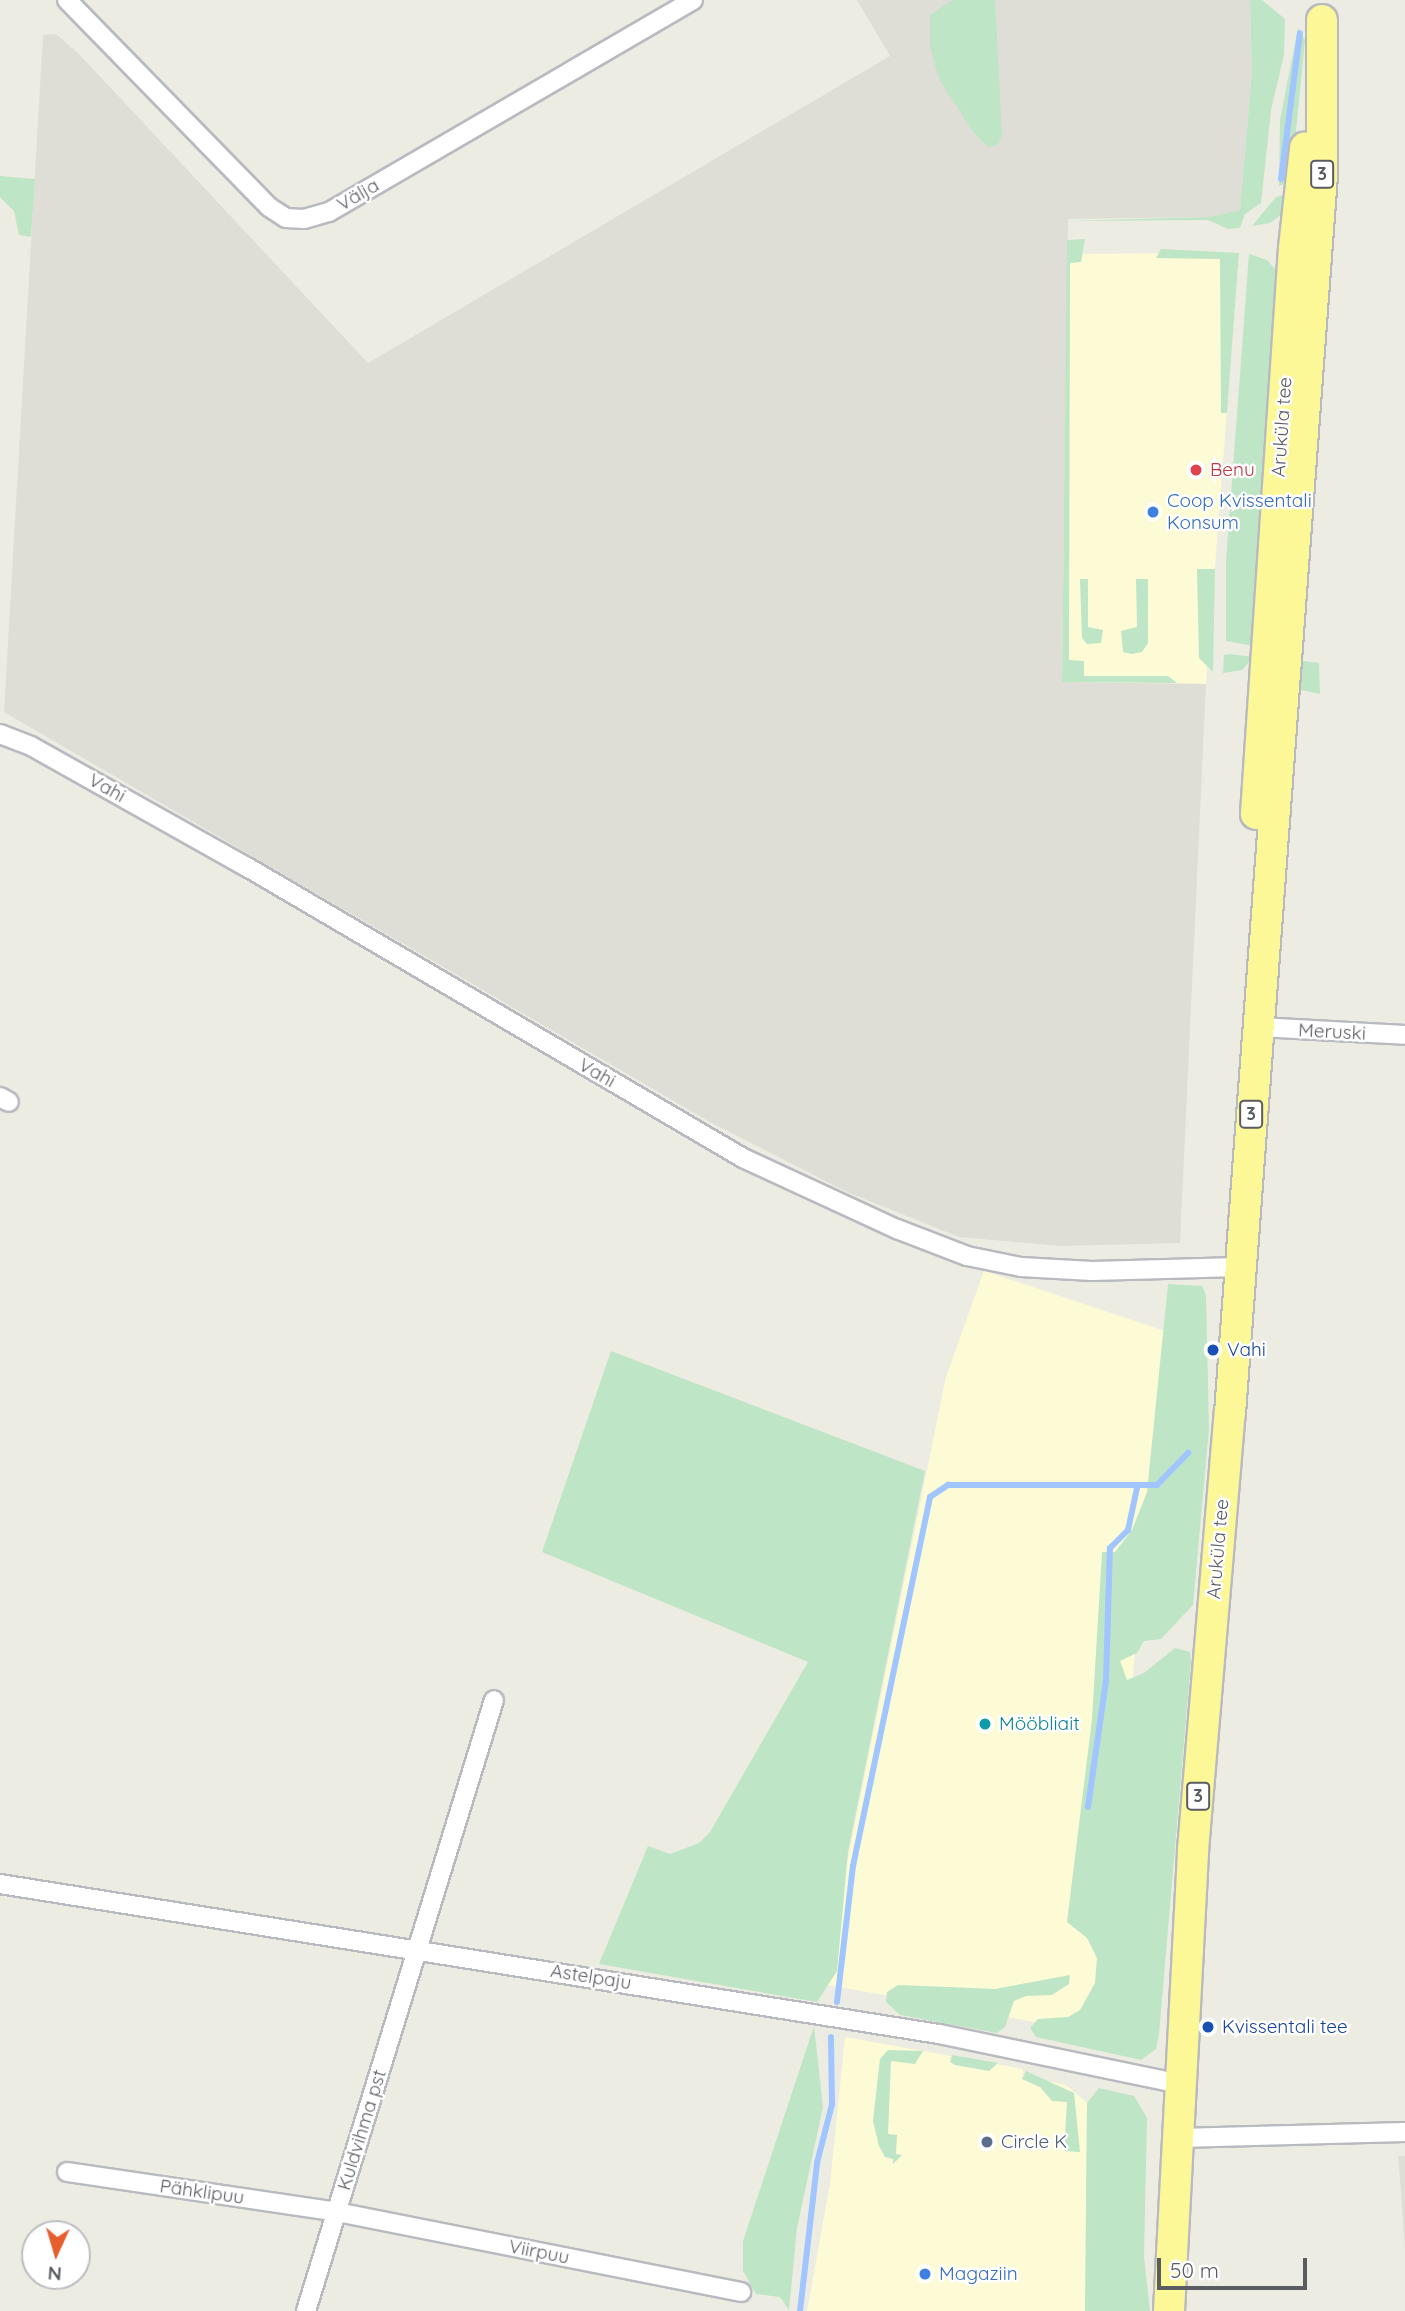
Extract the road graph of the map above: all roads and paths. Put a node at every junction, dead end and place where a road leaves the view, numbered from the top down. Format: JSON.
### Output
{"nodes":[{"id":1,"x":67,"y":0,"type":"edge"},
{"id":2,"x":693,"y":0,"type":"edge"},
{"id":3,"x":1323,"y":10,"type":"edge"},
{"id":4,"x":0,"y":733,"type":"edge"},
{"id":5,"x":1259,"y":1027,"type":"junction"},
{"id":6,"x":1405,"y":1035,"type":"edge"},
{"id":7,"x":1239,"y":1267,"type":"junction"},
{"id":8,"x":494,"y":1700,"type":"dead end"},
{"id":9,"x":0,"y":1884,"type":"edge"},
{"id":10,"x":417,"y":1949,"type":"junction"},
{"id":11,"x":1181,"y":2084,"type":"junction"},
{"id":12,"x":1405,"y":2132,"type":"edge"},
{"id":13,"x":1178,"y":2138,"type":"junction"},
{"id":14,"x":68,"y":2172,"type":"dead end"},
{"id":15,"x":337,"y":2212,"type":"junction"},
{"id":16,"x":741,"y":2292,"type":"dead end"},
{"id":17,"x":306,"y":2311,"type":"edge"},
{"id":18,"x":1169,"y":2311,"type":"edge"}],
"edges":[{"from":1,"to":2,"type":"street","name":"Välja"},
{"from":3,"to":5,"type":"highway","name":"Aruküla tee","number":"3"},
{"from":4,"to":7,"type":"street","name":"Vahi"},
{"from":5,"to":6,"type":"street","name":"Meruski"},
{"from":5,"to":7,"type":"highway","name":"Aruküla tee","number":"3"},
{"from":7,"to":11,"type":"highway","name":"Aruküla tee","number":"3"},
{"from":8,"to":10,"type":"street","name":"Kuldvihma pst"},
{"from":9,"to":10,"type":"street","name":"Astelpaju"},
{"from":10,"to":11,"type":"street","name":"Astelpaju"},
{"from":10,"to":15,"type":"street","name":"Kuldvihma pst"},
{"from":11,"to":13,"type":"highway","name":"Aruküla tee","number":"3"},
{"from":12,"to":13,"type":"street"},
{"from":13,"to":18,"type":"highway","number":"3"},
{"from":14,"to":15,"type":"street","name":"Pähklipuu"},
{"from":15,"to":16,"type":"street","name":"Viirpuu"},
{"from":15,"to":17,"type":"street","name":"Kuldvihma pst"}]}
